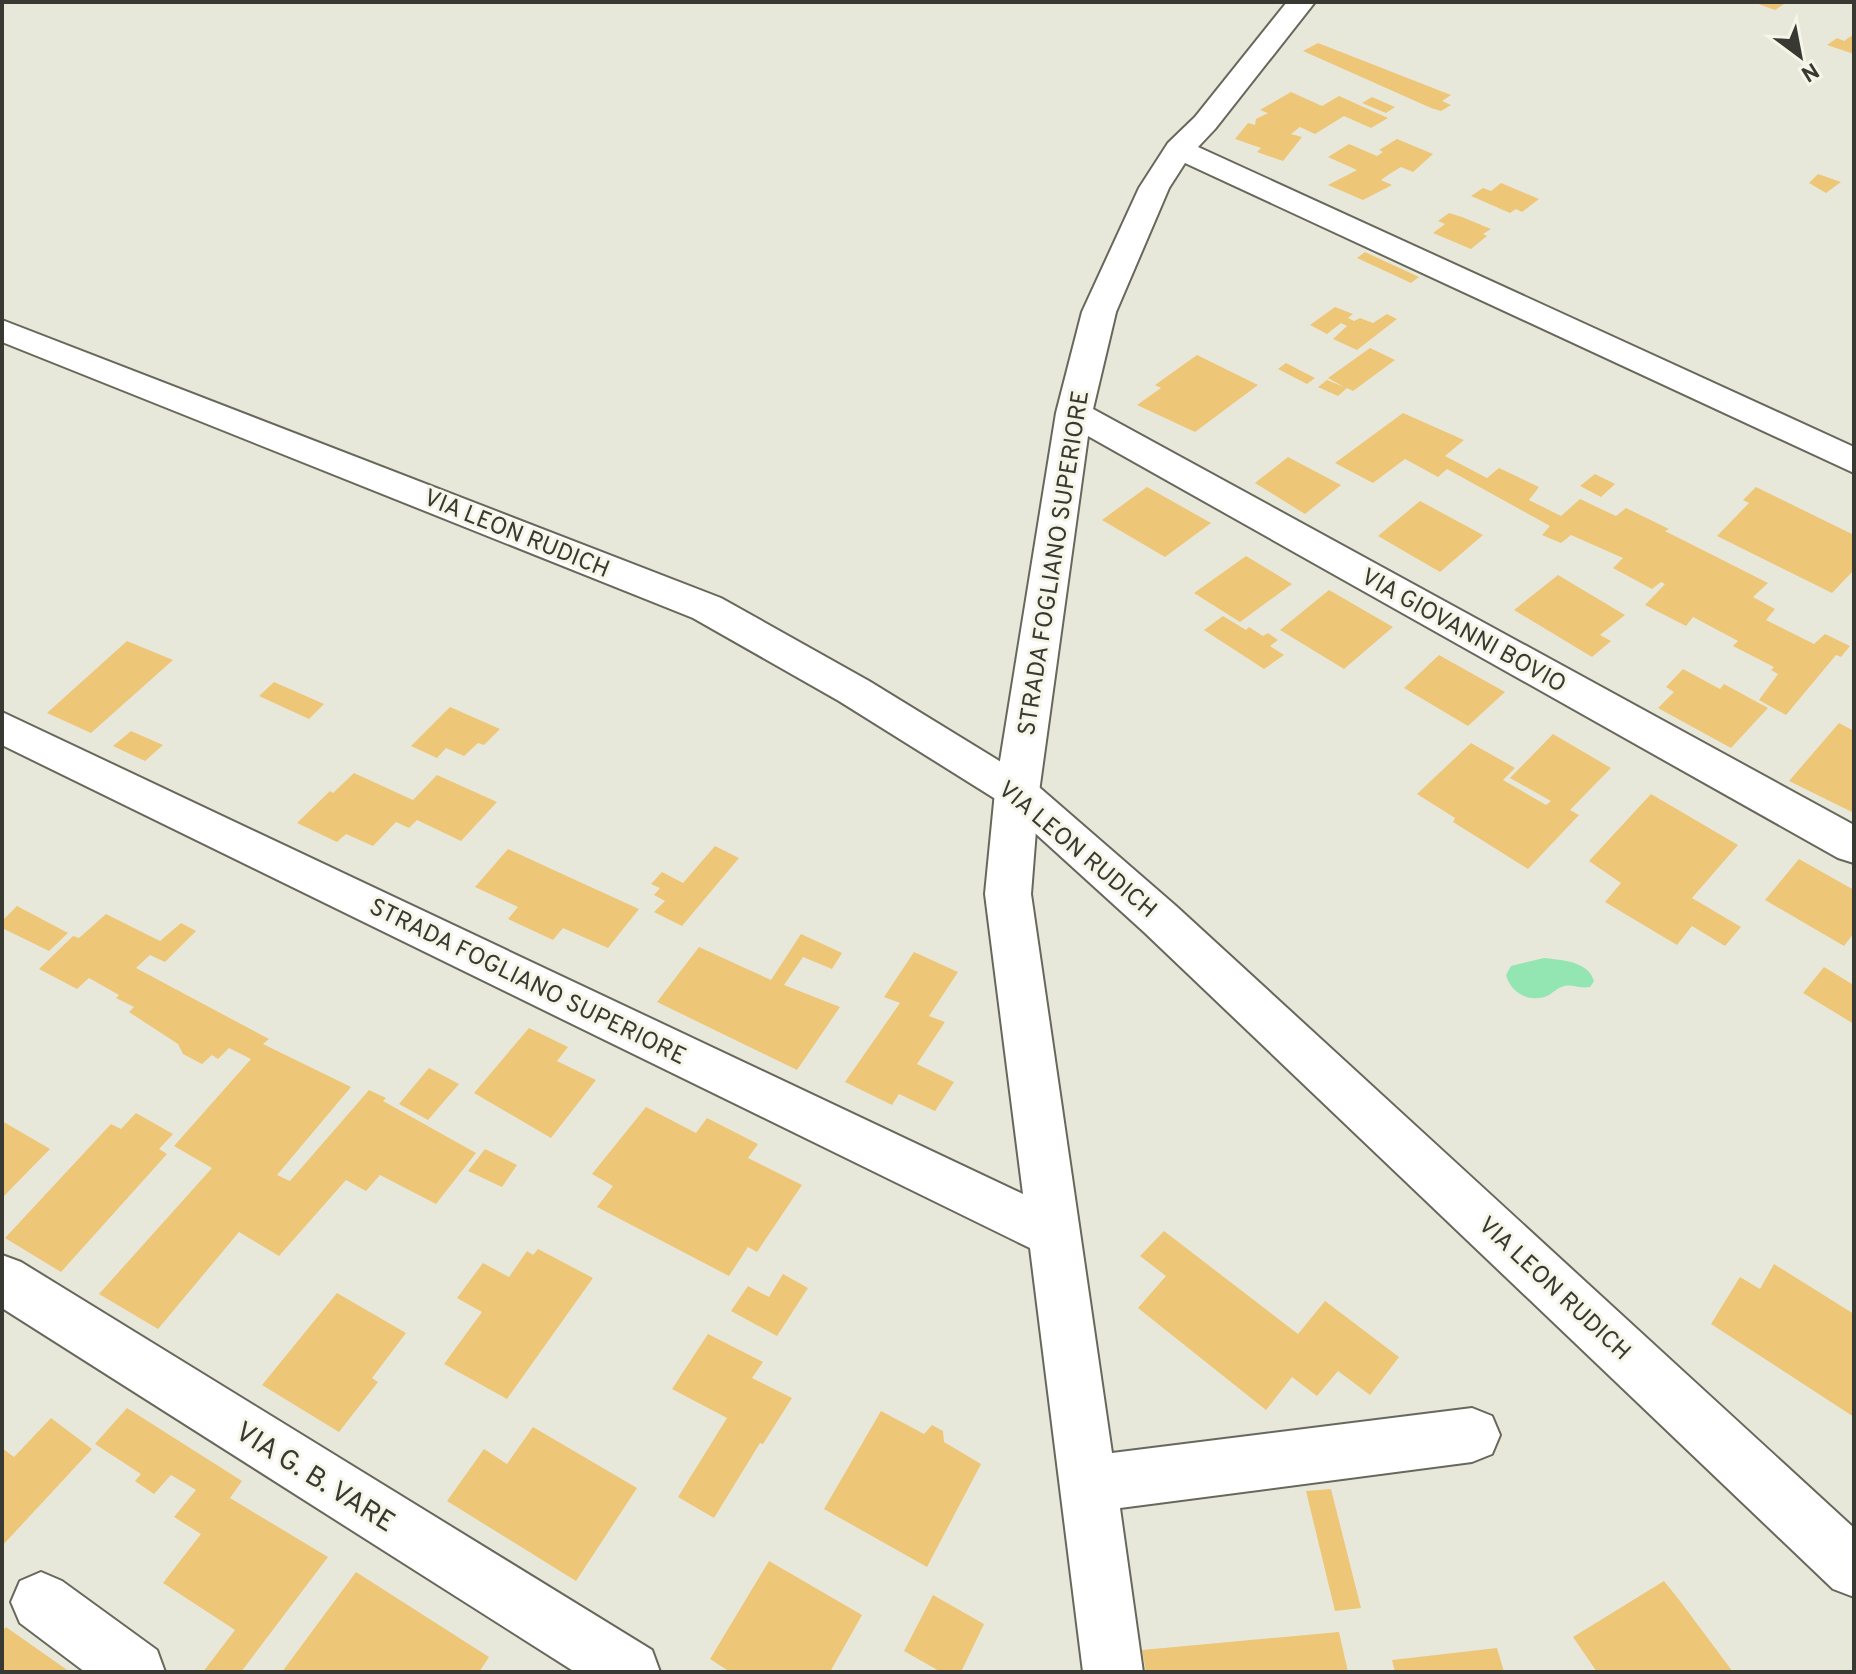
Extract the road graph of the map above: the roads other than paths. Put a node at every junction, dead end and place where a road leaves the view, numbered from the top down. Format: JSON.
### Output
{"nodes":[{"id":1,"x":1301,"y":2,"type":"edge"},
{"id":2,"x":1179,"y":149,"type":"junction"},
{"id":3,"x":2,"y":330,"type":"edge"},
{"id":4,"x":1074,"y":413,"type":"junction"},
{"id":5,"x":1854,"y":461,"type":"edge"},
{"id":6,"x":2,"y":727,"type":"edge"},
{"id":7,"x":1017,"y":792,"type":"junction"},
{"id":8,"x":1854,"y":846,"type":"edge"},
{"id":9,"x":1054,"y":1234,"type":"junction"},
{"id":10,"x":2,"y":1279,"type":"edge"},
{"id":11,"x":1472,"y":1435,"type":"dead end"},
{"id":12,"x":1088,"y":1484,"type":"junction"},
{"id":13,"x":1854,"y":1568,"type":"edge"},
{"id":14,"x":41,"y":1602,"type":"dead end"},
{"id":15,"x":135,"y":1672,"type":"edge"},
{"id":16,"x":630,"y":1672,"type":"edge"},
{"id":17,"x":1113,"y":1672,"type":"edge"}],
"edges":[{"from":1,"to":2,"type":"street","name":"STRADA FOGLIANO SUPERIORE"},
{"from":2,"to":4,"type":"street","name":"STRADA FOGLIANO SUPERIORE"},
{"from":2,"to":5,"type":"street"},
{"from":3,"to":7,"type":"street","name":"VIA LEON RUDICH"},
{"from":4,"to":7,"type":"street","name":"STRADA FOGLIANO SUPERIORE"},
{"from":4,"to":8,"type":"street","name":"VIA GIOVANNI BOVIO"},
{"from":6,"to":9,"type":"street","name":"STRADA FOGLIANO SUPERIORE"},
{"from":7,"to":9,"type":"street","name":"STRADA FOGLIANO SUPERIORE"},
{"from":7,"to":13,"type":"street","name":"VIA LEON RUDICH"},
{"from":9,"to":12,"type":"street","name":"STRADA FOGLIANO SUPERIORE"},
{"from":10,"to":16,"type":"street","name":"VIA G. B. VARE"},
{"from":11,"to":12,"type":"street"},
{"from":12,"to":17,"type":"street","name":"STRADA FOGLIANO SUPERIORE"},
{"from":14,"to":15,"type":"street"}]}
